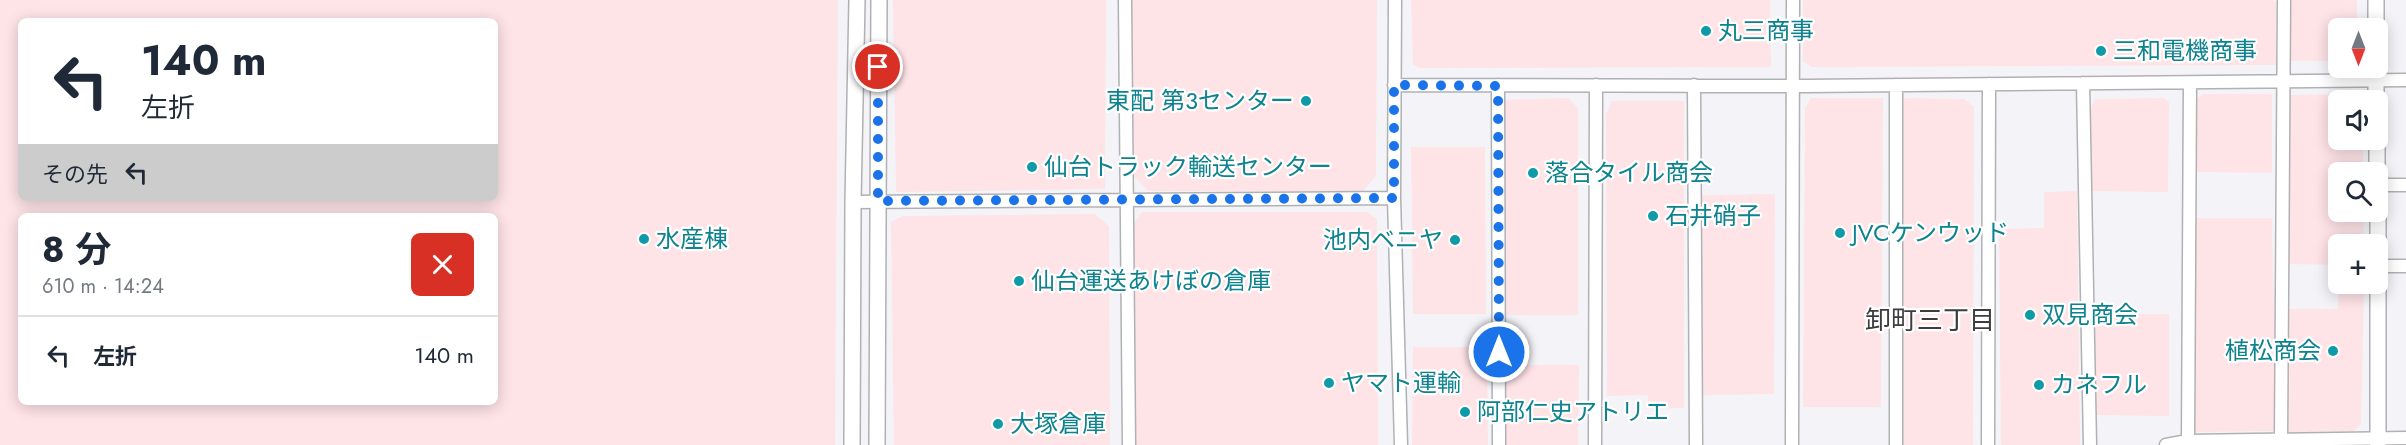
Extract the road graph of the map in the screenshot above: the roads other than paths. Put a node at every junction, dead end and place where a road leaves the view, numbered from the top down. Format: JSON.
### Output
{"nodes":[{"id":1,"x":857,"y":0,"type":"edge"},
{"id":2,"x":879,"y":0,"type":"edge"},
{"id":3,"x":1125,"y":0,"type":"edge"},
{"id":4,"x":1395,"y":0,"type":"edge"},
{"id":5,"x":1793,"y":0,"type":"edge"},
{"id":6,"x":2284,"y":0,"type":"edge"},
{"id":7,"x":2376,"y":0,"type":"edge"},
{"id":8,"x":2376,"y":18,"type":"edge"},
{"id":9,"x":2388,"y":76,"type":"edge"},
{"id":10,"x":2330,"y":78,"type":"edge"},
{"id":11,"x":2406,"y":80,"type":"edge"},
{"id":12,"x":2283,"y":82,"type":"junction"},
{"id":13,"x":2084,"y":83,"type":"junction"},
{"id":14,"x":2190,"y":83,"type":"junction"},
{"id":15,"x":1989,"y":84,"type":"junction"},
{"id":16,"x":1394,"y":85,"type":"junction"},
{"id":17,"x":1694,"y":85,"type":"junction"},
{"id":18,"x":1896,"y":85,"type":"junction"},
{"id":19,"x":1498,"y":86,"type":"junction"},
{"id":20,"x":1596,"y":86,"type":"junction"},
{"id":21,"x":1793,"y":86,"type":"junction"},
{"id":22,"x":2388,"y":185,"type":"edge"},
{"id":23,"x":2406,"y":185,"type":"edge"},
{"id":24,"x":1394,"y":198,"type":"junction"},
{"id":25,"x":1126,"y":200,"type":"junction"},
{"id":26,"x":878,"y":201,"type":"junction"},
{"id":27,"x":853,"y":202,"type":"junction"},
{"id":28,"x":2388,"y":266,"type":"edge"},
{"id":29,"x":2406,"y":266,"type":"edge"},
{"id":30,"x":2378,"y":294,"type":"edge"},
{"id":31,"x":2406,"y":438,"type":"edge"},
{"id":32,"x":2280,"y":439,"type":"junction"},
{"id":33,"x":2188,"y":441,"type":"junction"},
{"id":34,"x":2378,"y":441,"type":"edge"},
{"id":35,"x":852,"y":445,"type":"edge"},
{"id":36,"x":877,"y":445,"type":"edge"},
{"id":37,"x":1129,"y":445,"type":"edge"},
{"id":38,"x":1401,"y":445,"type":"edge"},
{"id":39,"x":1499,"y":445,"type":"edge"},
{"id":40,"x":1595,"y":445,"type":"edge"},
{"id":41,"x":1696,"y":445,"type":"edge"},
{"id":42,"x":1792,"y":445,"type":"edge"},
{"id":43,"x":1896,"y":445,"type":"edge"},
{"id":44,"x":1988,"y":445,"type":"edge"},
{"id":45,"x":2090,"y":445,"type":"edge"},
{"id":46,"x":2166,"y":445,"type":"edge"}],
"edges":[{"from":1,"to":27,"type":"street"},
{"from":2,"to":26,"type":"street"},
{"from":3,"to":25,"type":"street"},
{"from":4,"to":16,"type":"street"},
{"from":5,"to":21,"type":"street"},
{"from":6,"to":12,"type":"street"},
{"from":7,"to":8,"type":"street"},
{"from":9,"to":11,"type":"street"},
{"from":10,"to":12,"type":"street"},
{"from":12,"to":14,"type":"street"},
{"from":12,"to":32,"type":"street"},
{"from":13,"to":14,"type":"street"},
{"from":13,"to":15,"type":"street"},
{"from":13,"to":45,"type":"street"},
{"from":14,"to":33,"type":"street"},
{"from":15,"to":18,"type":"street"},
{"from":15,"to":44,"type":"street"},
{"from":16,"to":19,"type":"street"},
{"from":16,"to":24,"type":"street"},
{"from":17,"to":20,"type":"street"},
{"from":17,"to":21,"type":"street"},
{"from":17,"to":41,"type":"street"},
{"from":18,"to":21,"type":"street"},
{"from":18,"to":43,"type":"street"},
{"from":19,"to":20,"type":"street"},
{"from":19,"to":39,"type":"street"},
{"from":20,"to":40,"type":"street"},
{"from":21,"to":42,"type":"street"},
{"from":22,"to":23,"type":"street"},
{"from":24,"to":25,"type":"street"},
{"from":24,"to":38,"type":"street"},
{"from":25,"to":26,"type":"street"},
{"from":25,"to":37,"type":"street"},
{"from":26,"to":27,"type":"street"},
{"from":26,"to":36,"type":"street"},
{"from":27,"to":35,"type":"street"},
{"from":28,"to":29,"type":"street"},
{"from":30,"to":34,"type":"street"},
{"from":31,"to":34,"type":"street"},
{"from":32,"to":33,"type":"street"},
{"from":32,"to":34,"type":"street"},
{"from":33,"to":46,"type":"street"}]}
